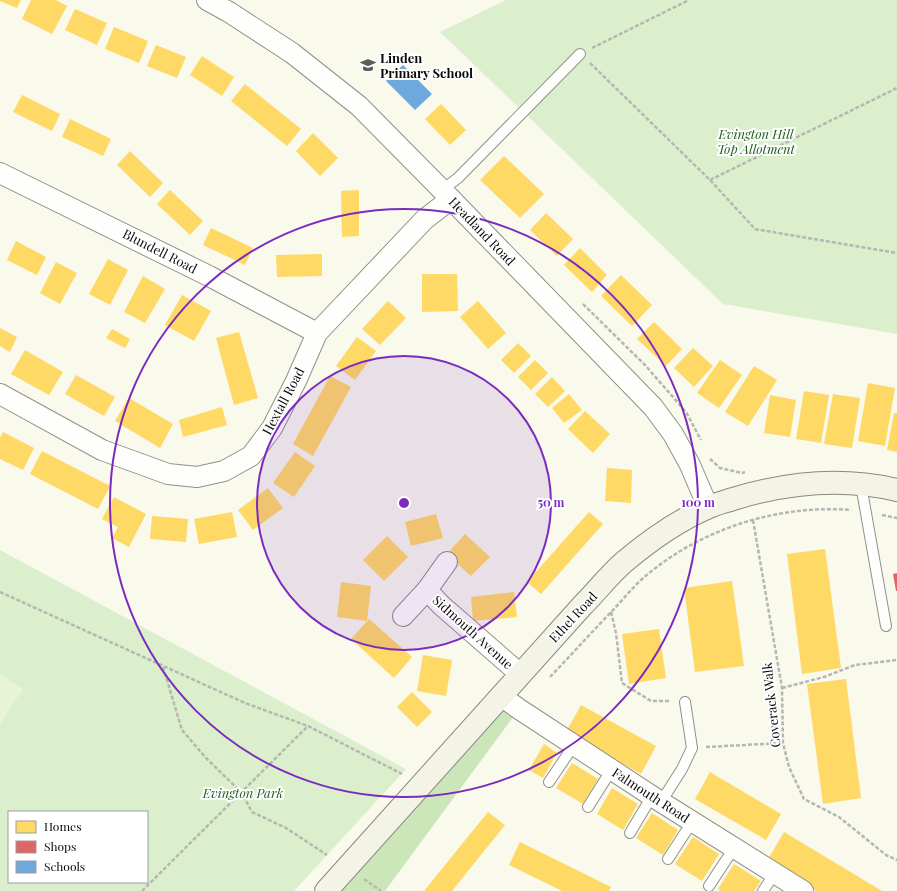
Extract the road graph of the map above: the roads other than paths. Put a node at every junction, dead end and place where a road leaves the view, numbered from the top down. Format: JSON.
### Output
{"nodes":[{"id":1,"x":207,"y":0,"type":"edge"},
{"id":2,"x":580,"y":54,"type":"road end"},
{"id":3,"x":0,"y":172,"type":"edge"},
{"id":4,"x":447,"y":194,"type":"junction"},
{"id":5,"x":317,"y":333,"type":"junction"},
{"id":6,"x":0,"y":394,"type":"edge"},
{"id":7,"x":861,"y":485,"type":"junction"},
{"id":8,"x":897,"y":490,"type":"edge"},
{"id":9,"x":708,"y":507,"type":"junction"},
{"id":10,"x":447,"y":562,"type":"dead end"},
{"id":11,"x":426,"y":590,"type":"junction"},
{"id":12,"x":403,"y":616,"type":"dead end"},
{"id":13,"x":886,"y":626,"type":"dead end"},
{"id":14,"x":520,"y":674,"type":"junction"},
{"id":15,"x":501,"y":696,"type":"junction"},
{"id":16,"x":686,"y":702,"type":"road end"},
{"id":17,"x":574,"y":745,"type":"junction"},
{"id":18,"x":612,"y":769,"type":"junction"},
{"id":19,"x":549,"y":782,"type":"dead end"},
{"id":20,"x":657,"y":799,"type":"junction"},
{"id":21,"x":588,"y":807,"type":"dead end"},
{"id":22,"x":692,"y":822,"type":"junction"},
{"id":23,"x":630,"y":833,"type":"dead end"},
{"id":24,"x":734,"y":848,"type":"junction"},
{"id":25,"x":668,"y":859,"type":"dead end"},
{"id":26,"x":775,"y":873,"type":"junction"},
{"id":27,"x":710,"y":886,"type":"dead end"},
{"id":28,"x":326,"y":891,"type":"edge"},
{"id":29,"x":763,"y":891,"type":"edge"},
{"id":30,"x":803,"y":891,"type":"edge"}],
"edges":[{"from":1,"to":4,"type":"street","name":"Headland Road"},
{"from":2,"to":4,"type":"lane"},
{"from":3,"to":5,"type":"street","name":"Blundell Road"},
{"from":4,"to":5,"type":"street","name":"Hextall Road"},
{"from":4,"to":9,"type":"street","name":"Headland Road"},
{"from":5,"to":6,"type":"street","name":"Hextall Road"},
{"from":7,"to":8,"type":"street","name":"Ethel Road"},
{"from":7,"to":9,"type":"street","name":"Ethel Road"},
{"from":7,"to":13,"type":"lane"},
{"from":9,"to":14,"type":"street","name":"Ethel Road"},
{"from":10,"to":11,"type":"street","name":"Sidmouth Avenue"},
{"from":11,"to":12,"type":"street","name":"Sidmouth Avenue"},
{"from":11,"to":14,"type":"street","name":"Sidmouth Avenue"},
{"from":14,"to":15,"type":"street","name":"Ethel Road"},
{"from":15,"to":17,"type":"street","name":"Falmouth Road"},
{"from":15,"to":28,"type":"street","name":"Ethel Road"},
{"from":16,"to":20,"type":"lane"},
{"from":17,"to":18,"type":"street","name":"Falmouth Road"},
{"from":17,"to":19,"type":"lane"},
{"from":18,"to":20,"type":"street","name":"Falmouth Road"},
{"from":18,"to":21,"type":"lane"},
{"from":20,"to":22,"type":"street","name":"Falmouth Road"},
{"from":20,"to":23,"type":"lane"},
{"from":22,"to":24,"type":"street","name":"Falmouth Road"},
{"from":22,"to":25,"type":"lane"},
{"from":24,"to":26,"type":"street","name":"Falmouth Road"},
{"from":24,"to":27,"type":"lane"},
{"from":26,"to":29,"type":"lane"},
{"from":26,"to":30,"type":"street","name":"Falmouth Road"}]}
